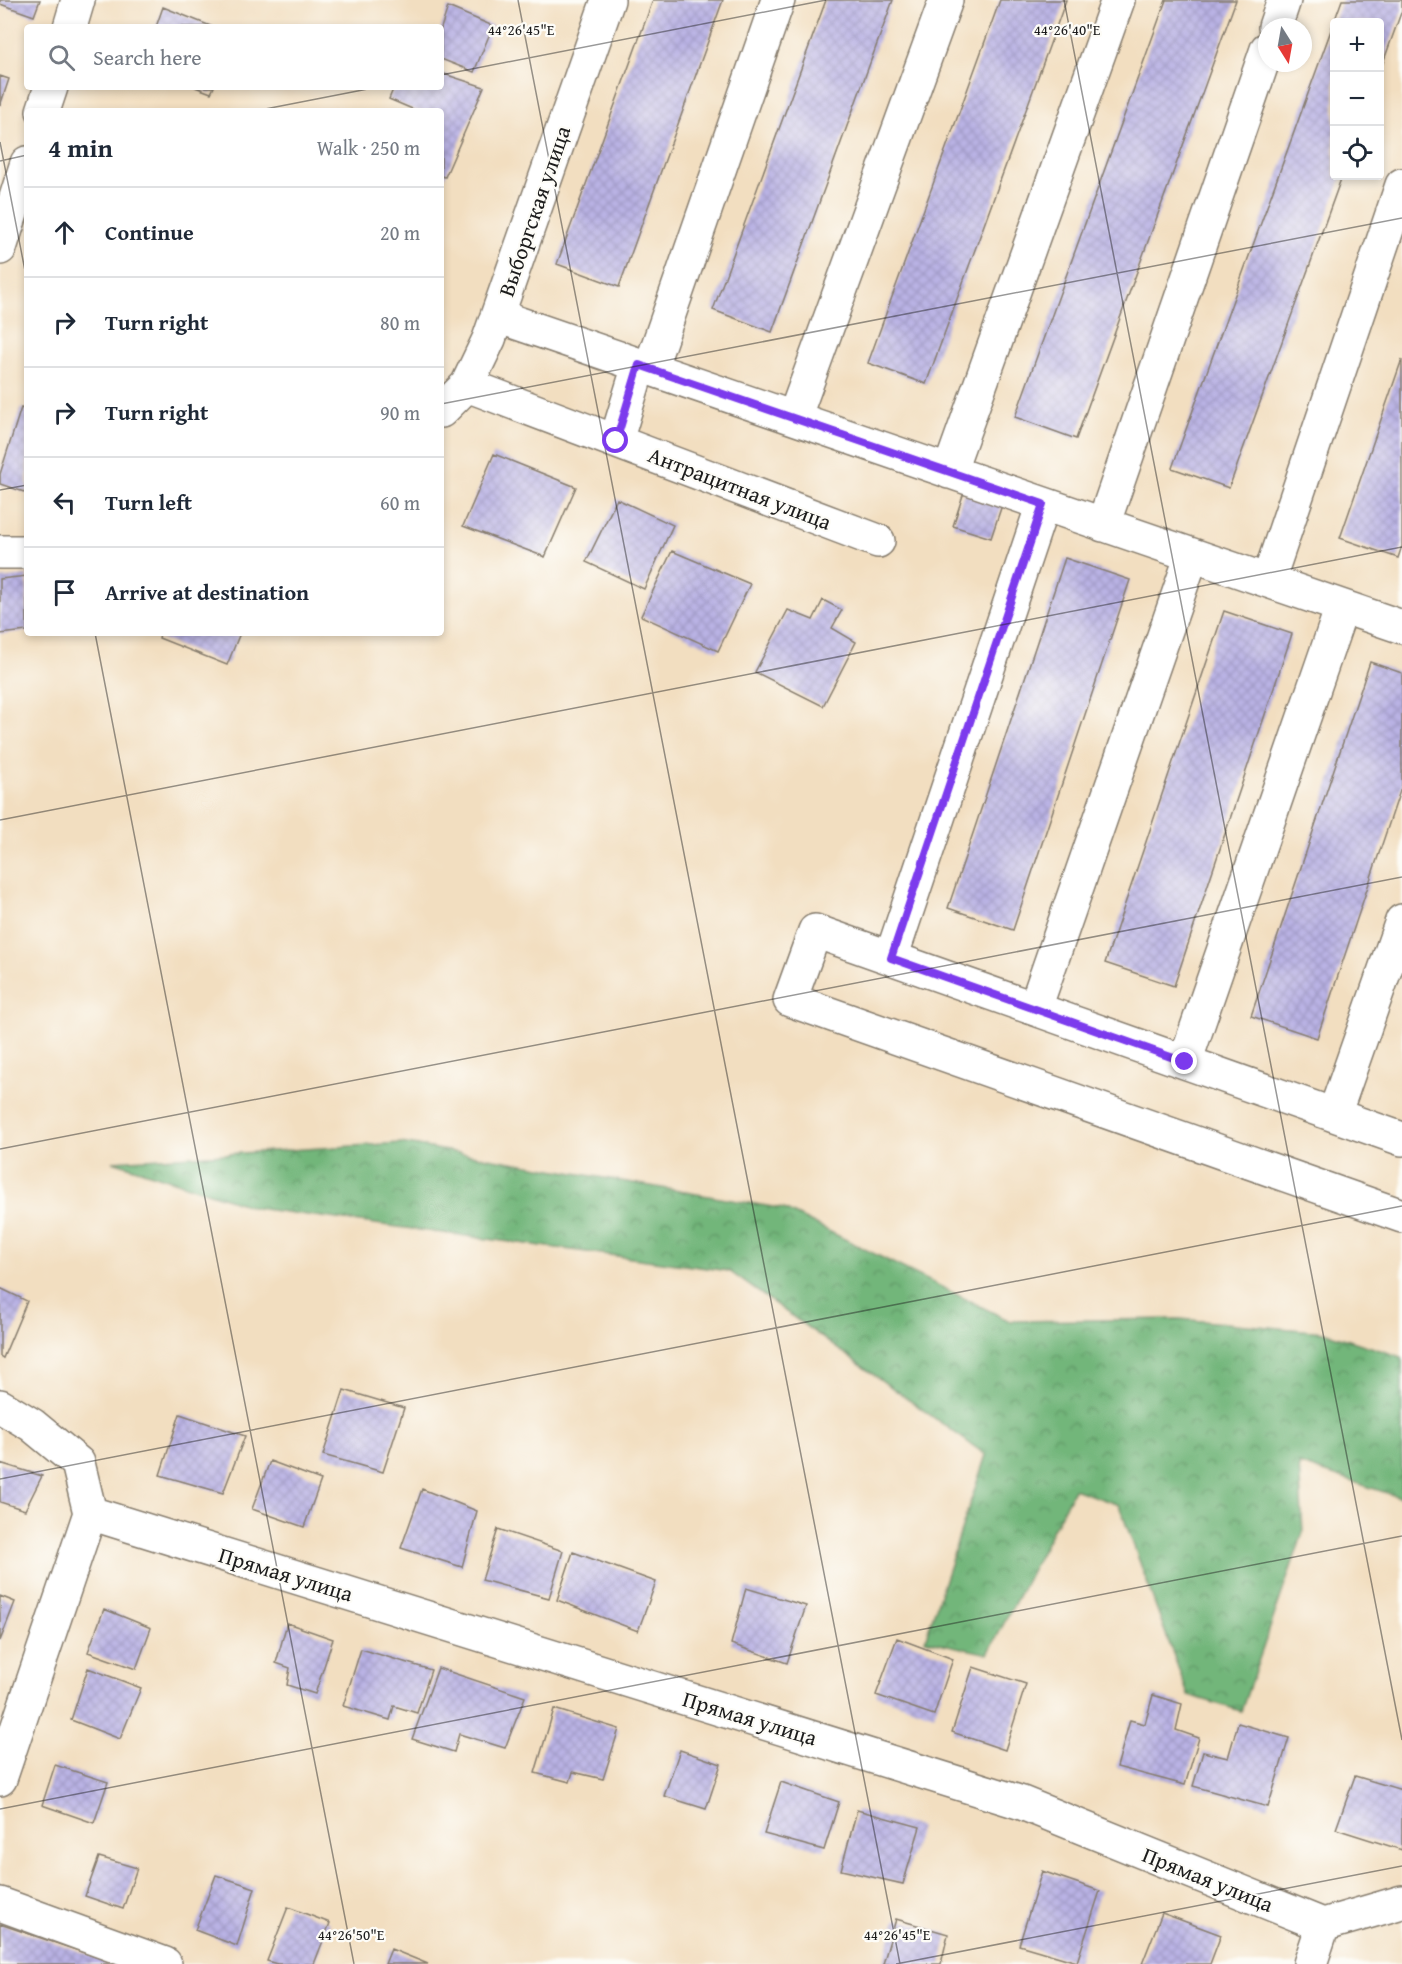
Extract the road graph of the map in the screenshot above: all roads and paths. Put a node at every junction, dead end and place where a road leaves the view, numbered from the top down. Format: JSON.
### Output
{"nodes":[{"id":1,"x":78,"y":0,"type":"edge"},
{"id":2,"x":608,"y":0,"type":"edge"},
{"id":3,"x":778,"y":0,"type":"edge"},
{"id":4,"x":946,"y":0,"type":"edge"},
{"id":5,"x":1118,"y":0,"type":"edge"},
{"id":6,"x":1284,"y":0,"type":"edge"},
{"id":7,"x":1278,"y":18,"type":"edge"},
{"id":8,"x":71,"y":24,"type":"edge"},
{"id":9,"x":1259,"y":72,"type":"edge"},
{"id":10,"x":50,"y":90,"type":"edge"},
{"id":11,"x":44,"y":108,"type":"edge"},
{"id":12,"x":24,"y":172,"type":"edge"},
{"id":13,"x":1402,"y":185,"type":"edge"},
{"id":14,"x":0,"y":248,"type":"edge"},
{"id":15,"x":497,"y":316,"type":"junction"},
{"id":16,"x":645,"y":367,"type":"junction"},
{"id":17,"x":467,"y":385,"type":"junction"},
{"id":18,"x":444,"y":408,"type":"edge"},
{"id":19,"x":794,"y":418,"type":"junction"},
{"id":20,"x":616,"y":441,"type":"junction"},
{"id":21,"x":949,"y":472,"type":"junction"},
{"id":22,"x":1043,"y":504,"type":"junction"},
{"id":23,"x":1103,"y":525,"type":"junction"},
{"id":24,"x":878,"y":541,"type":"dead end"},
{"id":25,"x":0,"y":552,"type":"edge"},
{"id":26,"x":24,"y":552,"type":"edge"},
{"id":27,"x":1192,"y":555,"type":"junction"},
{"id":28,"x":1268,"y":581,"type":"junction"},
{"id":29,"x":1342,"y":607,"type":"junction"},
{"id":30,"x":1402,"y":627,"type":"edge"},
{"id":31,"x":1402,"y":921,"type":"edge"},
{"id":32,"x":891,"y":958,"type":"junction"},
{"id":33,"x":1035,"y":1008,"type":"junction"},
{"id":34,"x":1185,"y":1062,"type":"junction"},
{"id":35,"x":1334,"y":1115,"type":"junction"},
{"id":36,"x":1402,"y":1139,"type":"edge"},
{"id":37,"x":1402,"y":1216,"type":"edge"},
{"id":38,"x":0,"y":1406,"type":"edge"},
{"id":39,"x":90,"y":1513,"type":"junction"},
{"id":40,"x":0,"y":1779,"type":"edge"},
{"id":41,"x":1402,"y":1902,"type":"edge"},
{"id":42,"x":0,"y":1904,"type":"edge"},
{"id":43,"x":1323,"y":1926,"type":"junction"},
{"id":44,"x":165,"y":1964,"type":"edge"},
{"id":45,"x":1310,"y":1964,"type":"edge"}],
"edges":[{"from":1,"to":8,"type":"street"},
{"from":2,"to":15,"type":"street","name":"Выборгская улица"},
{"from":3,"to":16,"type":"street"},
{"from":4,"to":19,"type":"street"},
{"from":5,"to":21,"type":"street"},
{"from":6,"to":7,"type":"street"},
{"from":9,"to":23,"type":"street"},
{"from":10,"to":11,"type":"street"},
{"from":12,"to":14,"type":"street"},
{"from":13,"to":28,"type":"street"},
{"from":15,"to":16,"type":"street"},
{"from":15,"to":17,"type":"street","name":"Выборгская улица"},
{"from":16,"to":19,"type":"street"},
{"from":16,"to":20,"type":"street"},
{"from":17,"to":18,"type":"street","name":"Выборгская улица"},
{"from":17,"to":20,"type":"street","name":"Антрацитная улица"},
{"from":19,"to":21,"type":"street"},
{"from":20,"to":24,"type":"street","name":"Антрацитная улица"},
{"from":21,"to":22,"type":"street"},
{"from":22,"to":23,"type":"street"},
{"from":22,"to":32,"type":"street"},
{"from":23,"to":27,"type":"street"},
{"from":25,"to":26,"type":"street"},
{"from":27,"to":28,"type":"street"},
{"from":27,"to":33,"type":"street"},
{"from":28,"to":29,"type":"street"},
{"from":29,"to":30,"type":"street"},
{"from":29,"to":34,"type":"street"},
{"from":31,"to":35,"type":"street"},
{"from":32,"to":33,"type":"street"},
{"from":32,"to":37,"type":"street"},
{"from":33,"to":34,"type":"street"},
{"from":34,"to":35,"type":"street"},
{"from":35,"to":36,"type":"street"},
{"from":38,"to":39,"type":"street"},
{"from":39,"to":40,"type":"street"},
{"from":39,"to":43,"type":"street","name":"Прямая улица"},
{"from":41,"to":43,"type":"street"},
{"from":42,"to":44,"type":"street"},
{"from":43,"to":45,"type":"street"}]}
